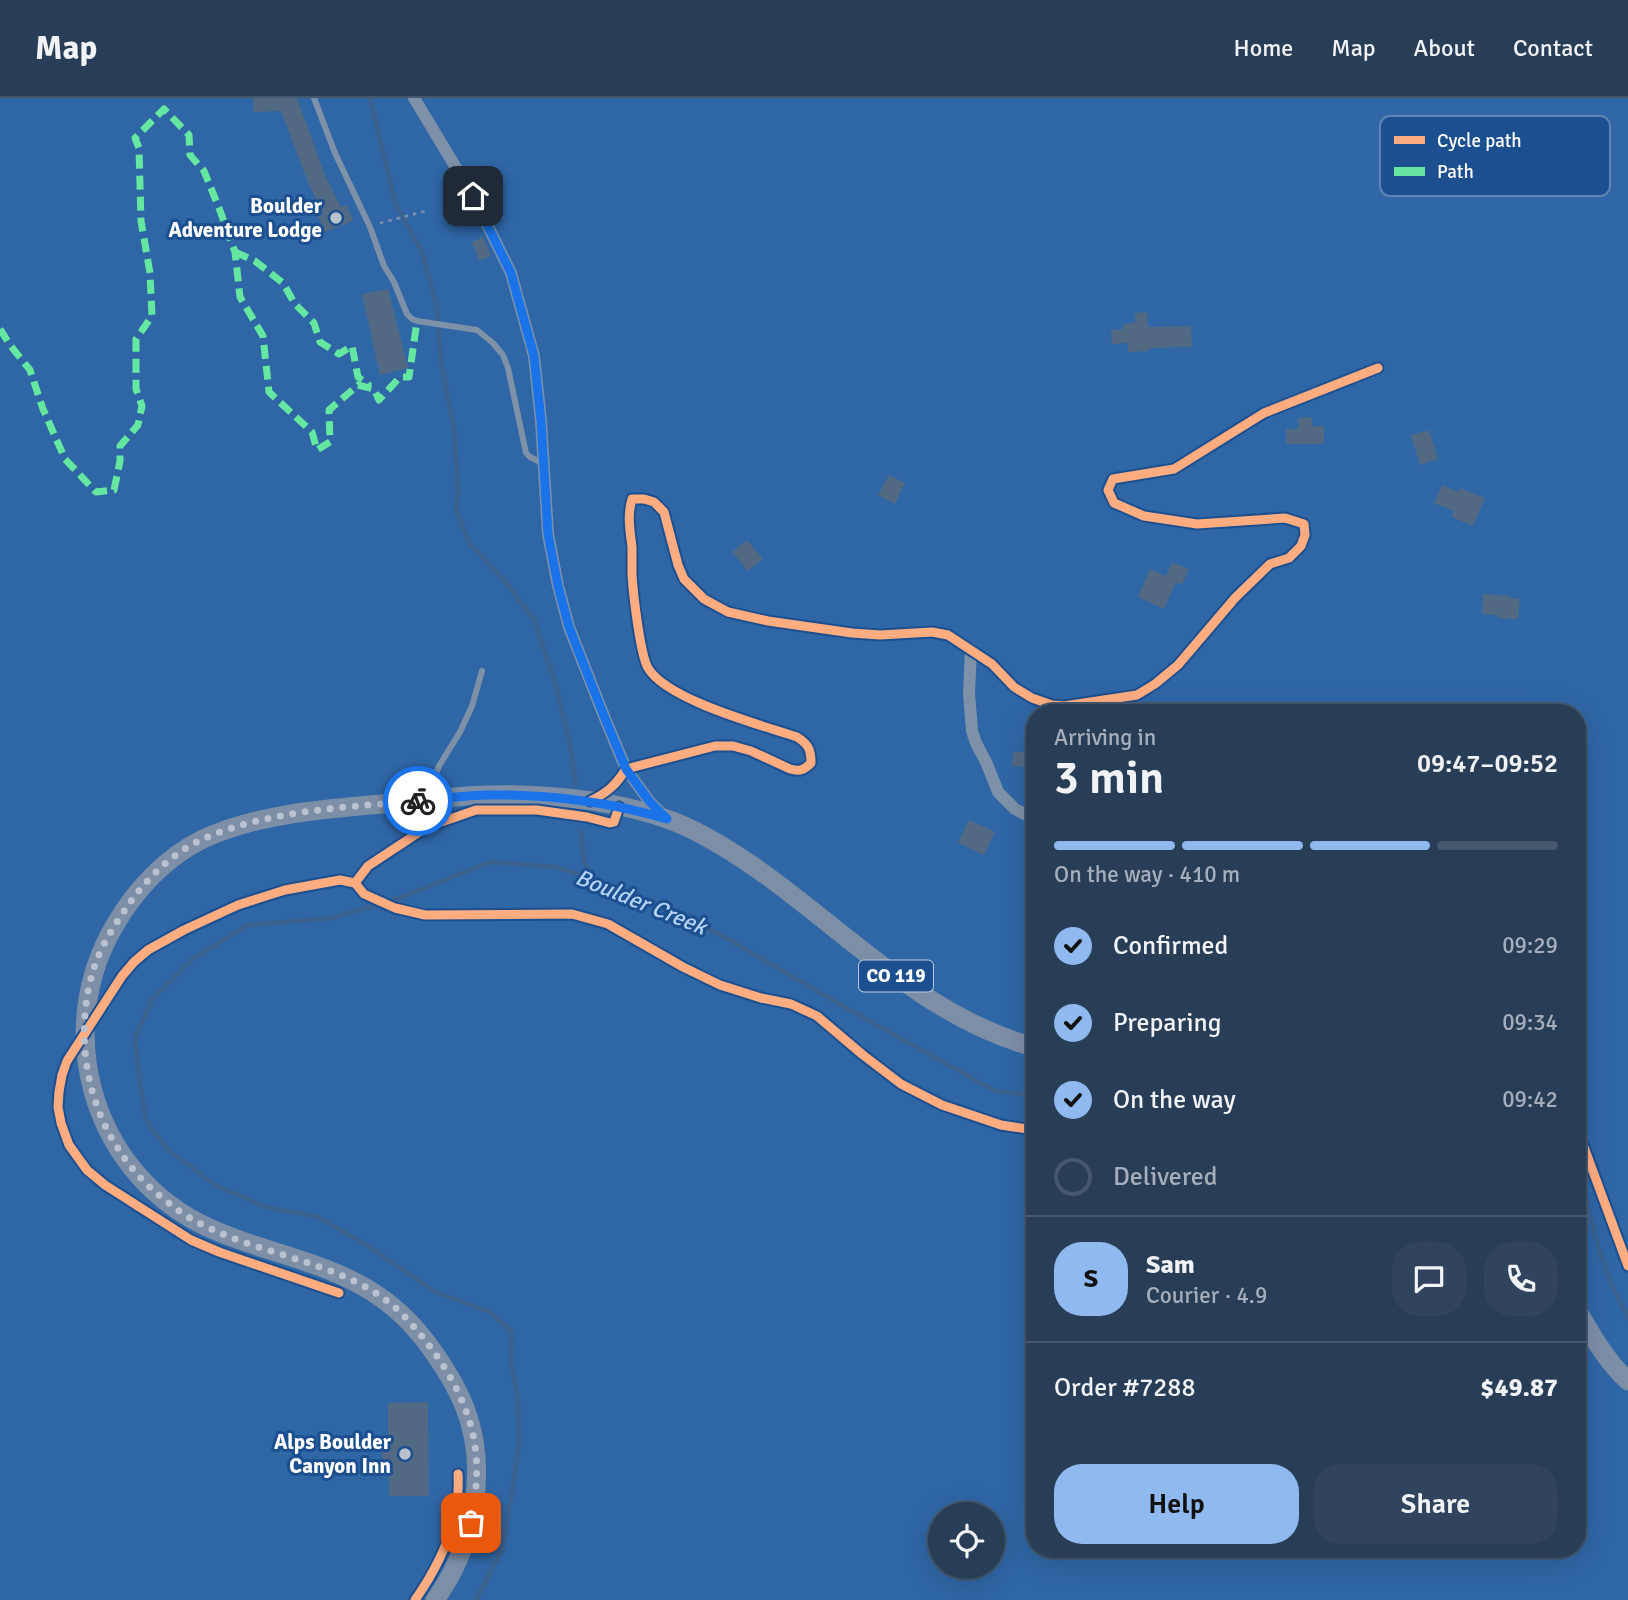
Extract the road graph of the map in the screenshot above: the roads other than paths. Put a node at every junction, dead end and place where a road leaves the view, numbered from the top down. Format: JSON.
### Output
{"nodes":[{"id":1,"x":314,"y":98,"type":"edge"},
{"id":2,"x":414,"y":98,"type":"edge"},
{"id":3,"x":1378,"y":368,"type":"dead end"},
{"id":4,"x":544,"y":464,"type":"junction"},
{"id":5,"x":971,"y":649,"type":"junction"},
{"id":6,"x":482,"y":671,"type":"dead end"},
{"id":7,"x":1049,"y":704,"type":"edge"},
{"id":8,"x":1077,"y":704,"type":"edge"},
{"id":9,"x":626,"y":769,"type":"junction"},
{"id":10,"x":425,"y":800,"type":"junction"},
{"id":11,"x":590,"y":801,"type":"junction"},
{"id":12,"x":1026,"y":815,"type":"edge"},
{"id":13,"x":667,"y":819,"type":"junction"},
{"id":14,"x":1026,"y":1045,"type":"edge"},
{"id":15,"x":1586,"y":1325,"type":"edge"},
{"id":16,"x":1628,"y":1381,"type":"edge"},
{"id":17,"x":435,"y":1600,"type":"edge"}],
"edges":[{"from":1,"to":4,"type":"lane"},
{"from":2,"to":4,"type":"street"},
{"from":3,"to":8,"type":"street"},
{"from":4,"to":9,"type":"street"},
{"from":5,"to":7,"type":"street"},
{"from":5,"to":9,"type":"street"},
{"from":5,"to":12,"type":"street"},
{"from":6,"to":10,"type":"lane"},
{"from":9,"to":11,"type":"street"},
{"from":9,"to":13,"type":"street"},
{"from":10,"to":11,"type":"main road","number":"CO 119"},
{"from":10,"to":17,"type":"main road","number":"CO 119"},
{"from":11,"to":13,"type":"main road","number":"CO 119"},
{"from":13,"to":14,"type":"main road","number":"CO 119"},
{"from":15,"to":16,"type":"main road"}]}
